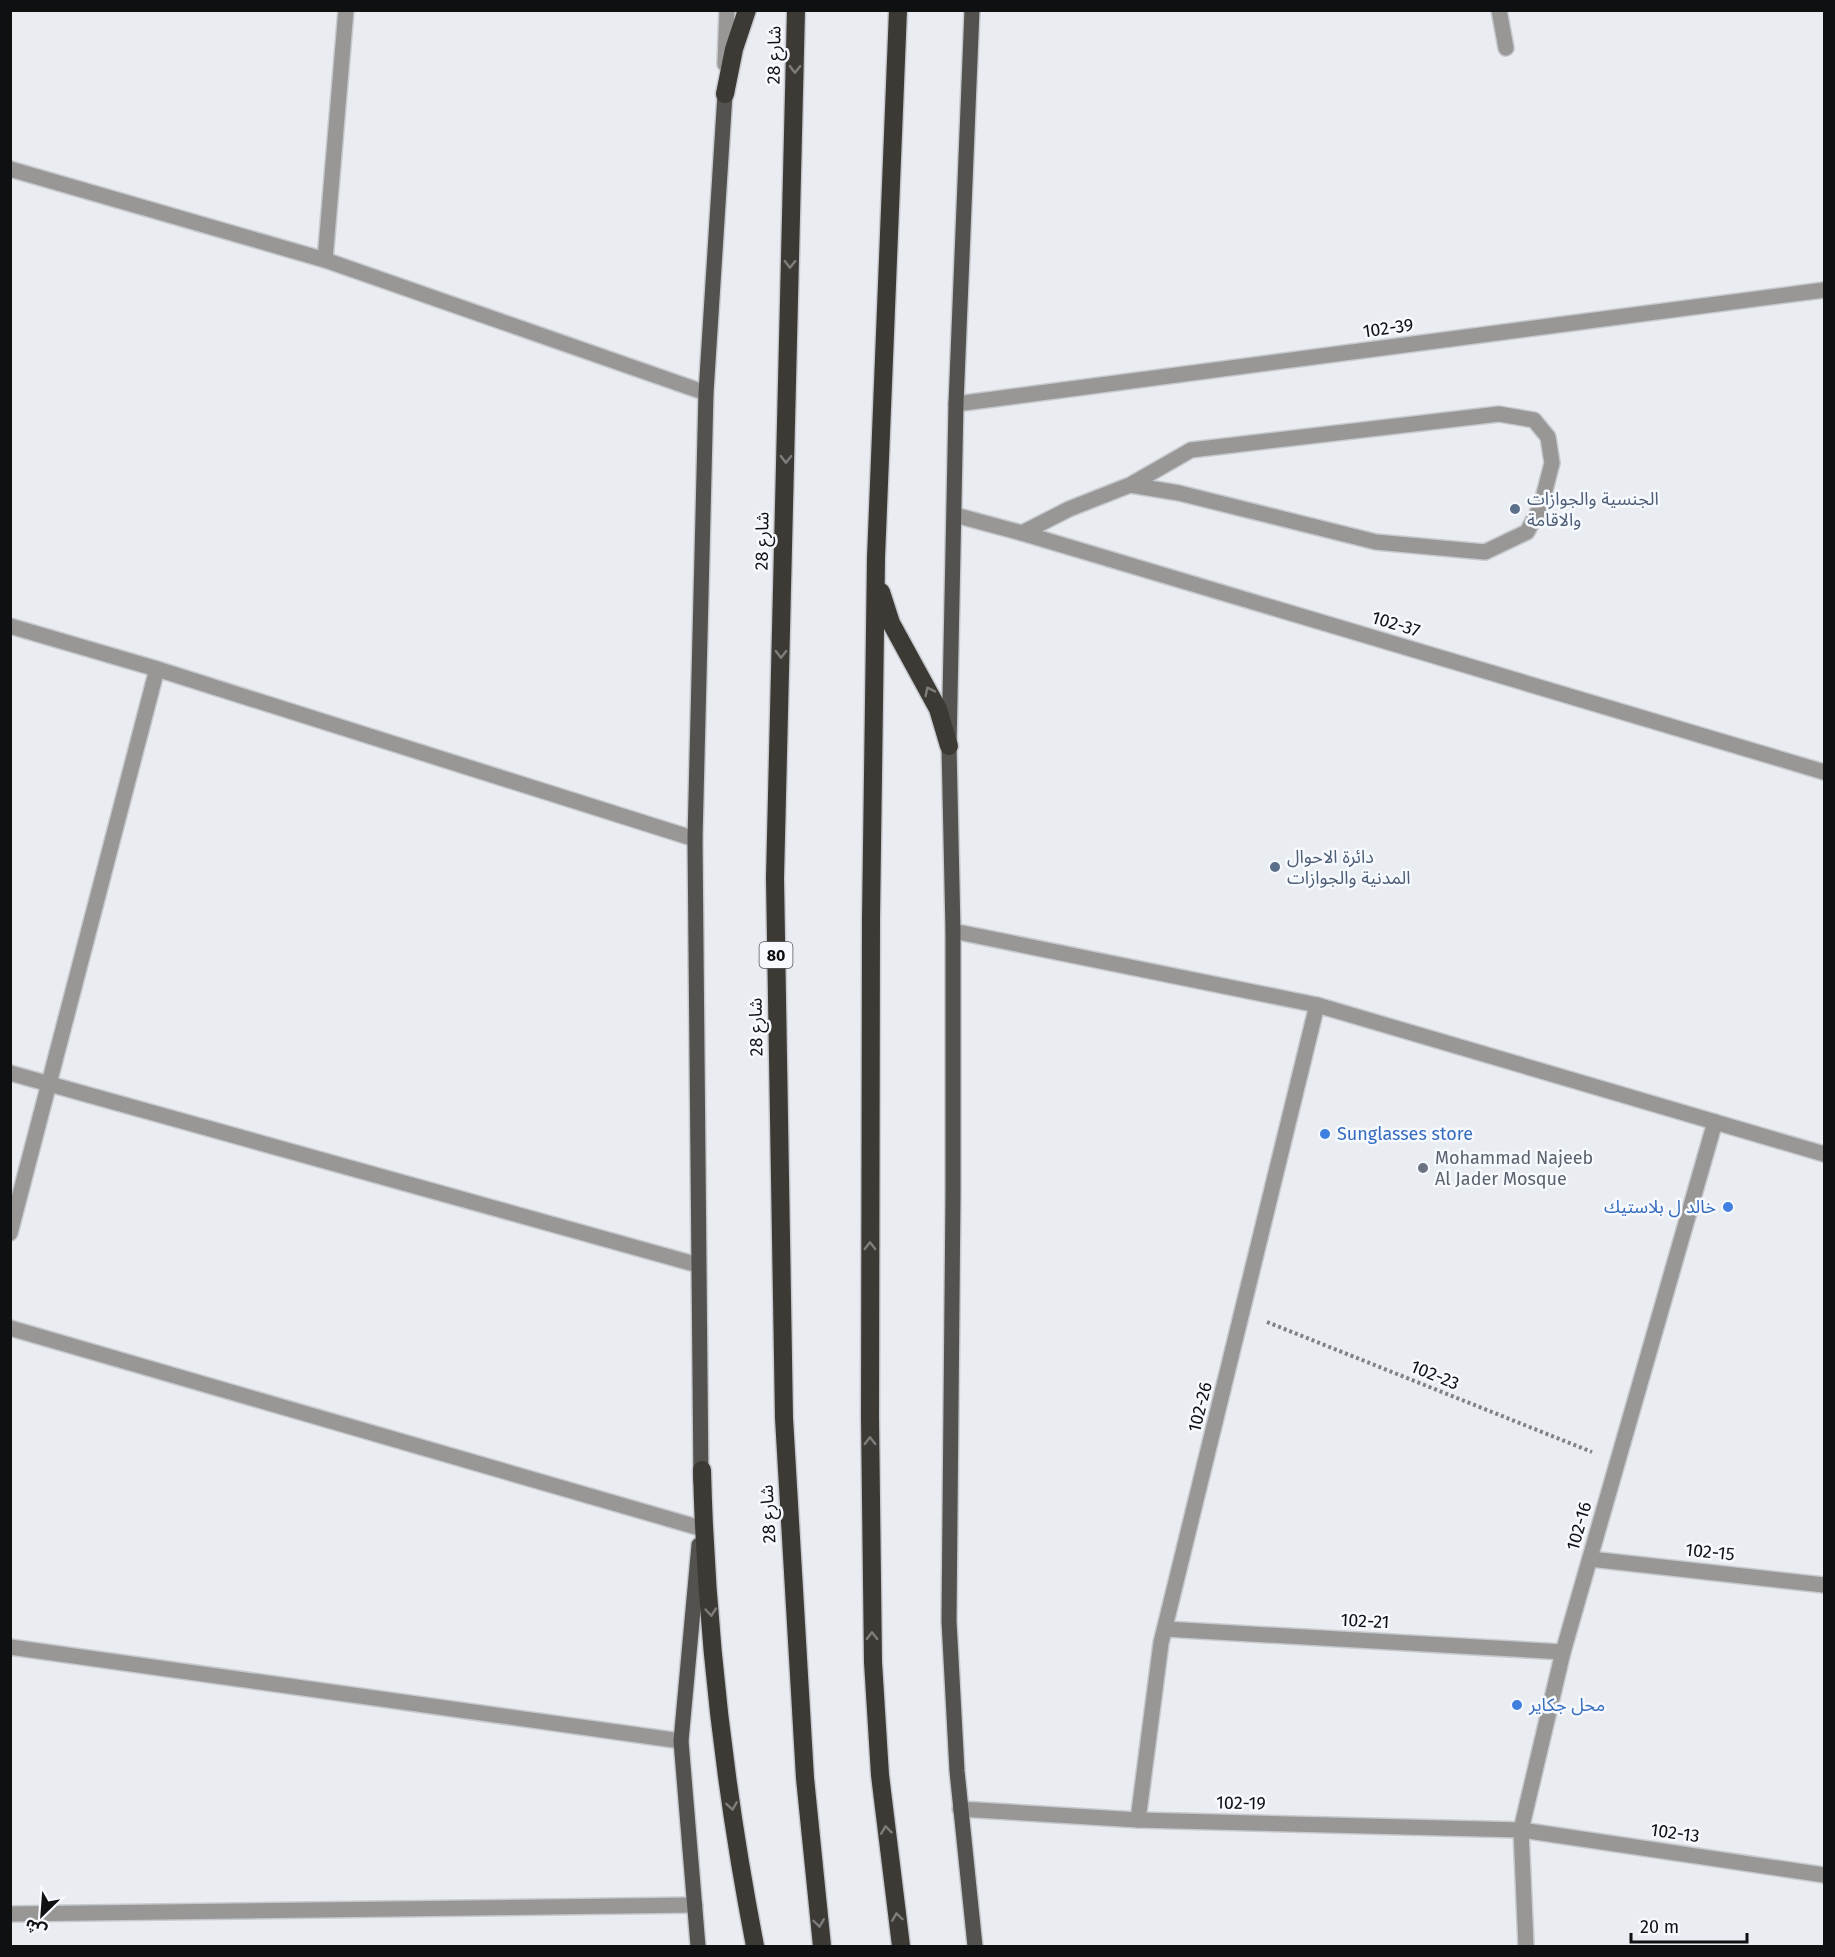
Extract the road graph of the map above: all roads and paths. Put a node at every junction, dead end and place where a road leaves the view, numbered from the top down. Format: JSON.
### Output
{"nodes":[{"id":1,"x":346,"y":10,"type":"edge"},
{"id":2,"x":727,"y":10,"type":"edge"},
{"id":3,"x":747,"y":10,"type":"edge"},
{"id":4,"x":796,"y":10,"type":"edge"},
{"id":5,"x":898,"y":10,"type":"edge"},
{"id":6,"x":972,"y":10,"type":"edge"},
{"id":7,"x":1499,"y":10,"type":"edge"},
{"id":8,"x":1506,"y":48,"type":"dead end"},
{"id":9,"x":725,"y":94,"type":"junction"},
{"id":10,"x":10,"y":169,"type":"edge"},
{"id":11,"x":325,"y":260,"type":"junction"},
{"id":12,"x":1824,"y":290,"type":"edge"},
{"id":13,"x":706,"y":393,"type":"junction"},
{"id":14,"x":956,"y":404,"type":"junction"},
{"id":15,"x":1130,"y":485,"type":"junction"},
{"id":16,"x":955,"y":515,"type":"junction"},
{"id":17,"x":1022,"y":533,"type":"junction"},
{"id":18,"x":876,"y":558,"type":"junction"},
{"id":19,"x":10,"y":626,"type":"edge"},
{"id":20,"x":157,"y":669,"type":"junction"},
{"id":21,"x":949,"y":746,"type":"junction"},
{"id":22,"x":1824,"y":772,"type":"edge"},
{"id":23,"x":695,"y":839,"type":"junction"},
{"id":24,"x":953,"y":931,"type":"junction"},
{"id":25,"x":1317,"y":1005,"type":"junction"},
{"id":26,"x":10,"y":1073,"type":"edge"},
{"id":27,"x":51,"y":1085,"type":"junction"},
{"id":28,"x":1715,"y":1122,"type":"junction"},
{"id":29,"x":1824,"y":1154,"type":"edge"},
{"id":30,"x":10,"y":1233,"type":"edge"},
{"id":31,"x":698,"y":1265,"type":"junction"},
{"id":32,"x":1243,"y":1312,"type":"junction"},
{"id":33,"x":10,"y":1328,"type":"edge"},
{"id":34,"x":1617,"y":1463,"type":"junction"},
{"id":35,"x":702,"y":1470,"type":"junction"},
{"id":36,"x":700,"y":1528,"type":"junction"},
{"id":37,"x":1590,"y":1559,"type":"junction"},
{"id":38,"x":1824,"y":1585,"type":"edge"},
{"id":39,"x":1165,"y":1629,"type":"junction"},
{"id":40,"x":10,"y":1647,"type":"edge"},
{"id":41,"x":1563,"y":1652,"type":"junction"},
{"id":42,"x":681,"y":1741,"type":"junction"},
{"id":43,"x":960,"y":1809,"type":"junction"},
{"id":44,"x":1138,"y":1820,"type":"junction"},
{"id":45,"x":1521,"y":1830,"type":"junction"},
{"id":46,"x":1824,"y":1875,"type":"edge"},
{"id":47,"x":695,"y":1905,"type":"junction"},
{"id":48,"x":10,"y":1914,"type":"edge"},
{"id":49,"x":698,"y":1947,"type":"edge"},
{"id":50,"x":755,"y":1947,"type":"edge"},
{"id":51,"x":822,"y":1947,"type":"edge"},
{"id":52,"x":901,"y":1947,"type":"edge"},
{"id":53,"x":975,"y":1947,"type":"edge"},
{"id":54,"x":1526,"y":1947,"type":"edge"}],
"edges":[{"from":1,"to":11,"type":"street"},
{"from":2,"to":9,"type":"street"},
{"from":3,"to":9,"type":"highway"},
{"from":4,"to":51,"type":"highway","name":"شارع 28","number":"80","one_way":true},
{"from":5,"to":18,"type":"highway"},
{"from":6,"to":14,"type":"main road"},
{"from":7,"to":8,"type":"street"},
{"from":9,"to":13,"type":"main road"},
{"from":10,"to":11,"type":"street"},
{"from":11,"to":13,"type":"street"},
{"from":12,"to":14,"type":"street","name":"102-39"},
{"from":13,"to":23,"type":"main road"},
{"from":14,"to":16,"type":"main road"},
{"from":15,"to":15,"type":"street"},
{"from":15,"to":17,"type":"street"},
{"from":16,"to":17,"type":"street","name":"102-37"},
{"from":16,"to":21,"type":"main road"},
{"from":17,"to":22,"type":"street","name":"102-37"},
{"from":21,"to":18,"type":"highway","one_way":true},
{"from":52,"to":18,"type":"highway","one_way":true},
{"from":19,"to":20,"type":"street"},
{"from":20,"to":23,"type":"street"},
{"from":20,"to":27,"type":"street"},
{"from":21,"to":24,"type":"main road"},
{"from":23,"to":31,"type":"main road"},
{"from":24,"to":25,"type":"street"},
{"from":24,"to":43,"type":"main road"},
{"from":25,"to":28,"type":"street"},
{"from":25,"to":32,"type":"street","name":"102-26"},
{"from":26,"to":27,"type":"street"},
{"from":27,"to":30,"type":"street"},
{"from":27,"to":31,"type":"street"},
{"from":28,"to":29,"type":"street"},
{"from":28,"to":34,"type":"street","name":"102-16"},
{"from":31,"to":35,"type":"main road"},
{"from":32,"to":34,"type":"path","name":"102-23"},
{"from":32,"to":39,"type":"street","name":"102-26"},
{"from":33,"to":36,"type":"street"},
{"from":34,"to":37,"type":"street","name":"102-16"},
{"from":35,"to":36,"type":"main road"},
{"from":35,"to":50,"type":"highway","one_way":true},
{"from":36,"to":42,"type":"main road"},
{"from":37,"to":38,"type":"street","name":"102-15"},
{"from":37,"to":41,"type":"street","name":"102-16"},
{"from":39,"to":41,"type":"street","name":"102-21"},
{"from":39,"to":44,"type":"street","name":"102-26"},
{"from":40,"to":42,"type":"street"},
{"from":41,"to":45,"type":"street","name":"102-16"},
{"from":42,"to":47,"type":"main road"},
{"from":43,"to":44,"type":"street","name":"102-19"},
{"from":43,"to":53,"type":"main road"},
{"from":44,"to":45,"type":"street","name":"102-19"},
{"from":45,"to":46,"type":"street","name":"102-13"},
{"from":45,"to":54,"type":"street","name":"102-16"},
{"from":47,"to":48,"type":"street"},
{"from":47,"to":49,"type":"main road"}]}
